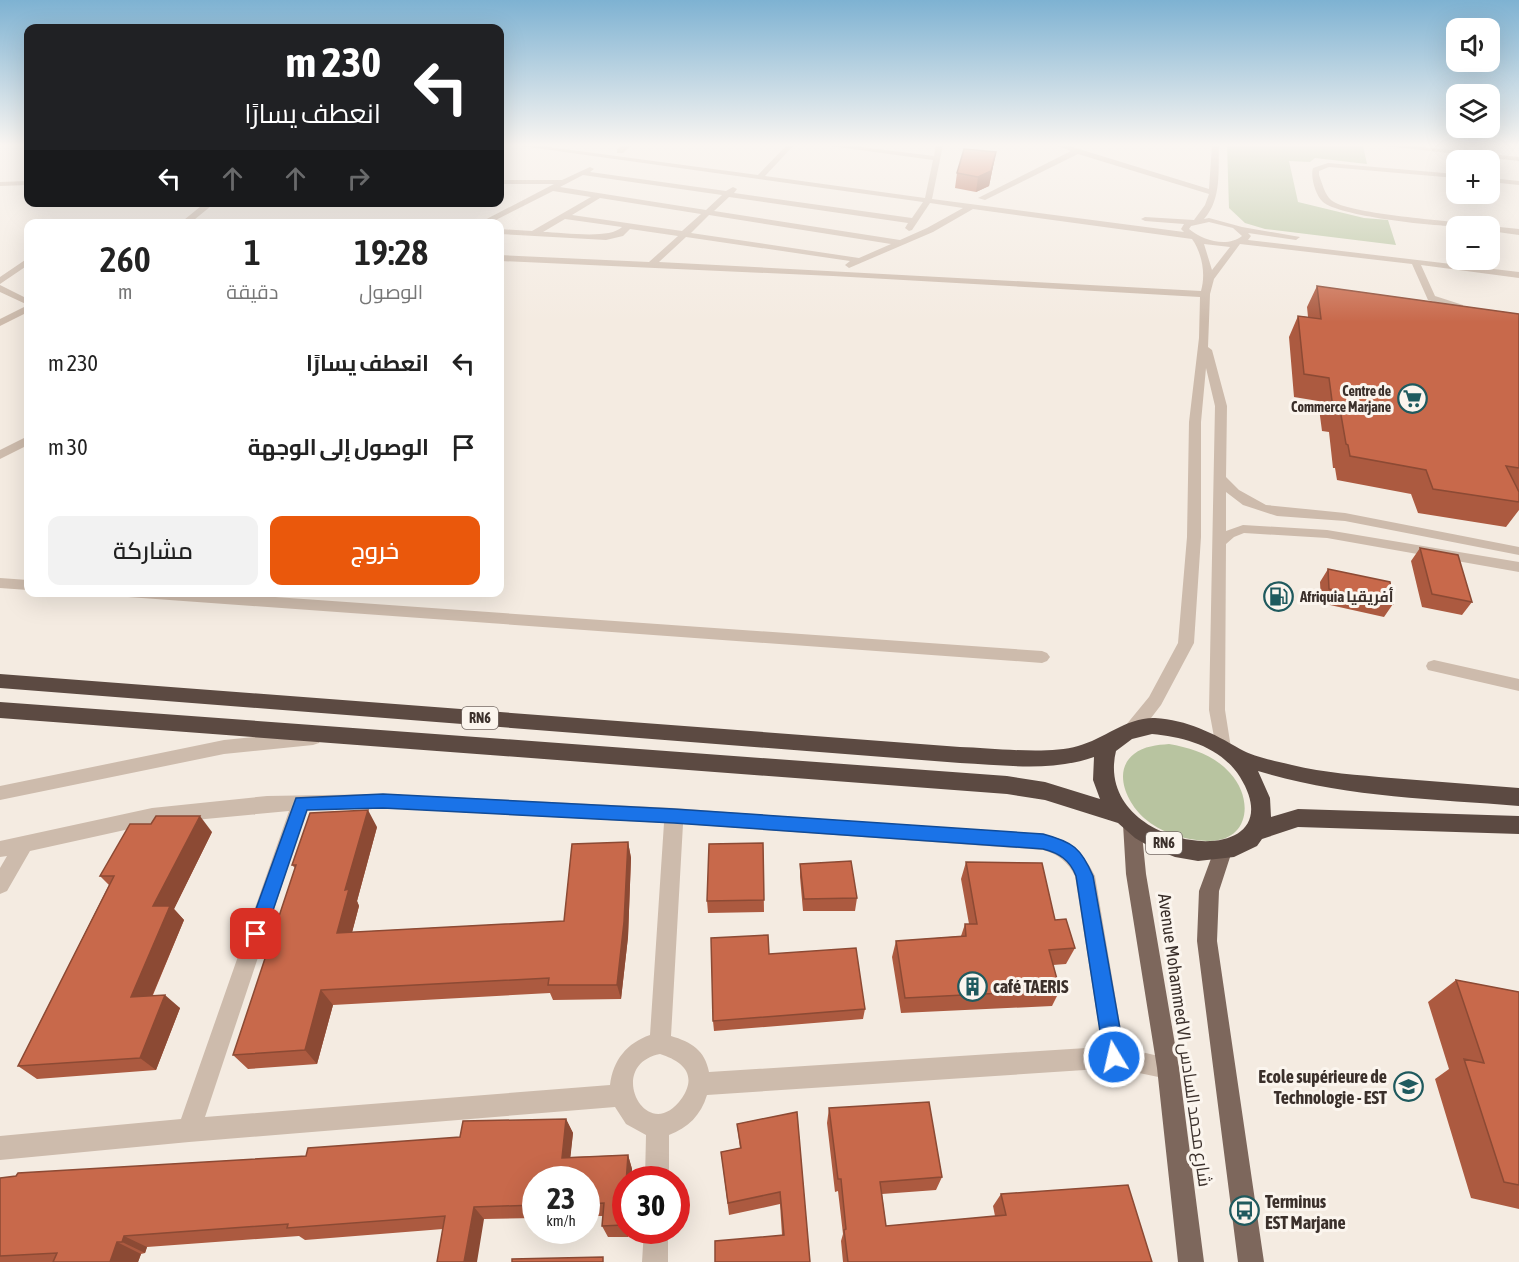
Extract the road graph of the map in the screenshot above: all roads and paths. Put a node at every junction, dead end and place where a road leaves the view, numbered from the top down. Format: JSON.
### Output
{"nodes":[{"id":1,"x":521,"y":204,"type":"edge"},
{"id":2,"x":584,"y":204,"type":"edge"},
{"id":3,"x":648,"y":204,"type":"edge"},
{"id":4,"x":717,"y":204,"type":"edge"},
{"id":5,"x":796,"y":204,"type":"edge"},
{"id":6,"x":924,"y":204,"type":"edge"},
{"id":7,"x":963,"y":204,"type":"edge"},
{"id":8,"x":1209,"y":204,"type":"edge"},
{"id":9,"x":1334,"y":204,"type":"edge"},
{"id":10,"x":972,"y":206,"type":"junction"},
{"id":11,"x":205,"y":207,"type":"edge"},
{"id":12,"x":1223,"y":212,"type":"dead end"},
{"id":13,"x":706,"y":213,"type":"junction"},
{"id":14,"x":563,"y":216,"type":"junction"},
{"id":15,"x":1131,"y":217,"type":"dead end"},
{"id":16,"x":190,"y":219,"type":"edge"},
{"id":17,"x":491,"y":219,"type":"edge"},
{"id":18,"x":914,"y":221,"type":"junction"},
{"id":19,"x":1195,"y":221,"type":"junction"},
{"id":20,"x":1446,"y":223,"type":"edge"},
{"id":21,"x":629,"y":225,"type":"junction"},
{"id":22,"x":1239,"y":227,"type":"junction"},
{"id":23,"x":1500,"y":230,"type":"edge"},
{"id":24,"x":504,"y":232,"type":"edge"},
{"id":25,"x":1519,"y":232,"type":"edge"},
{"id":26,"x":685,"y":233,"type":"junction"},
{"id":27,"x":532,"y":234,"type":"junction"},
{"id":28,"x":1195,"y":237,"type":"junction"},
{"id":29,"x":904,"y":242,"type":"junction"},
{"id":30,"x":1239,"y":242,"type":"junction"},
{"id":31,"x":1446,"y":257,"type":"edge"},
{"id":32,"x":504,"y":258,"type":"edge"},
{"id":33,"x":858,"y":261,"type":"junction"},
{"id":34,"x":1414,"y":261,"type":"junction"},
{"id":35,"x":24,"y":264,"type":"edge"},
{"id":36,"x":651,"y":264,"type":"junction"},
{"id":37,"x":1500,"y":264,"type":"edge"},
{"id":38,"x":1519,"y":266,"type":"edge"},
{"id":39,"x":833,"y":273,"type":"junction"},
{"id":40,"x":1519,"y":275,"type":"edge"},
{"id":41,"x":1209,"y":279,"type":"junction"},
{"id":42,"x":0,"y":281,"type":"edge"},
{"id":43,"x":0,"y":288,"type":"edge"},
{"id":44,"x":1204,"y":294,"type":"junction"},
{"id":45,"x":24,"y":300,"type":"edge"},
{"id":46,"x":1473,"y":309,"type":"edge"},
{"id":47,"x":24,"y":310,"type":"edge"},
{"id":48,"x":0,"y":323,"type":"edge"},
{"id":49,"x":1204,"y":338,"type":"junction"},
{"id":50,"x":24,"y":443,"type":"edge"},
{"id":51,"x":0,"y":455,"type":"edge"},
{"id":52,"x":1221,"y":479,"type":"junction"},
{"id":53,"x":1365,"y":521,"type":"junction"},
{"id":54,"x":1368,"y":539,"type":"junction"},
{"id":55,"x":1460,"y":540,"type":"junction"},
{"id":56,"x":1218,"y":543,"type":"junction"},
{"id":57,"x":1519,"y":551,"type":"edge"},
{"id":58,"x":1466,"y":557,"type":"junction"},
{"id":59,"x":1519,"y":567,"type":"edge"},
{"id":60,"x":0,"y":583,"type":"edge"},
{"id":61,"x":24,"y":585,"type":"edge"},
{"id":62,"x":235,"y":597,"type":"edge"},
{"id":63,"x":1042,"y":657,"type":"dead end"},
{"id":64,"x":1434,"y":666,"type":"dead end"},
{"id":65,"x":0,"y":681,"type":"edge"},
{"id":66,"x":1519,"y":685,"type":"edge"},
{"id":67,"x":0,"y":710,"type":"edge"},
{"id":68,"x":1132,"y":730,"type":"junction"},
{"id":69,"x":351,"y":735,"type":"junction"},
{"id":70,"x":1108,"y":744,"type":"junction"},
{"id":71,"x":1228,"y":751,"type":"junction"},
{"id":72,"x":0,"y":793,"type":"edge"},
{"id":73,"x":1519,"y":797,"type":"edge"},
{"id":74,"x":302,"y":803,"type":"junction"},
{"id":75,"x":674,"y":816,"type":"junction"},
{"id":76,"x":1128,"y":820,"type":"junction"},
{"id":77,"x":1519,"y":825,"type":"edge"},
{"id":78,"x":1256,"y":831,"type":"junction"},
{"id":79,"x":24,"y":844,"type":"junction"},
{"id":80,"x":0,"y":849,"type":"edge"},
{"id":81,"x":1223,"y":851,"type":"junction"},
{"id":82,"x":0,"y":885,"type":"edge"},
{"id":83,"x":660,"y":1042,"type":"junction"},
{"id":84,"x":1114,"y":1057,"type":"junction"},
{"id":85,"x":1168,"y":1068,"type":"junction"},
{"id":86,"x":700,"y":1084,"type":"junction"},
{"id":87,"x":621,"y":1095,"type":"junction"},
{"id":88,"x":658,"y":1126,"type":"junction"},
{"id":89,"x":189,"y":1130,"type":"junction"},
{"id":90,"x":0,"y":1148,"type":"edge"},
{"id":91,"x":657,"y":1166,"type":"edge"},
{"id":92,"x":656,"y":1244,"type":"edge"},
{"id":93,"x":655,"y":1262,"type":"edge"},
{"id":94,"x":1191,"y":1262,"type":"edge"},
{"id":95,"x":1251,"y":1262,"type":"edge"}],
"edges":[{"from":1,"to":17,"type":"street"},
{"from":2,"to":14,"type":"street"},
{"from":3,"to":13,"type":"street"},
{"from":4,"to":13,"type":"street"},
{"from":5,"to":18,"type":"street"},
{"from":6,"to":18,"type":"street"},
{"from":7,"to":10,"type":"street"},
{"from":8,"to":19,"type":"street"},
{"from":9,"to":20,"type":"street"},
{"from":10,"to":28,"type":"street"},
{"from":10,"to":29,"type":"street"},
{"from":11,"to":16,"type":"street"},
{"from":12,"to":22,"type":"street"},
{"from":13,"to":26,"type":"street"},
{"from":13,"to":29,"type":"street"},
{"from":14,"to":21,"type":"street"},
{"from":14,"to":27,"type":"street"},
{"from":15,"to":19,"type":"street"},
{"from":18,"to":29,"type":"street"},
{"from":19,"to":22,"type":"street"},
{"from":19,"to":28,"type":"street"},
{"from":21,"to":26,"type":"street"},
{"from":21,"to":27,"type":"street"},
{"from":22,"to":30,"type":"street"},
{"from":22,"to":31,"type":"street"},
{"from":23,"to":25,"type":"street"},
{"from":24,"to":27,"type":"street"},
{"from":26,"to":33,"type":"street"},
{"from":26,"to":36,"type":"street"},
{"from":28,"to":30,"type":"street"},
{"from":28,"to":41,"type":"street"},
{"from":29,"to":33,"type":"street"},
{"from":30,"to":34,"type":"street"},
{"from":30,"to":41,"type":"street"},
{"from":32,"to":36,"type":"street"},
{"from":33,"to":39,"type":"street"},
{"from":34,"to":40,"type":"street"},
{"from":34,"to":46,"type":"street"},
{"from":35,"to":42,"type":"street"},
{"from":36,"to":39,"type":"street"},
{"from":37,"to":38,"type":"street"},
{"from":39,"to":44,"type":"street"},
{"from":41,"to":44,"type":"street"},
{"from":43,"to":45,"type":"street"},
{"from":44,"to":49,"type":"street"},
{"from":47,"to":48,"type":"street"},
{"from":49,"to":52,"type":"street"},
{"from":49,"to":68,"type":"street"},
{"from":50,"to":51,"type":"street"},
{"from":52,"to":53,"type":"street"},
{"from":52,"to":56,"type":"street"},
{"from":53,"to":54,"type":"street"},
{"from":53,"to":55,"type":"street"},
{"from":54,"to":56,"type":"street"},
{"from":54,"to":58,"type":"street"},
{"from":55,"to":57,"type":"street"},
{"from":55,"to":58,"type":"street"},
{"from":56,"to":71,"type":"street"},
{"from":58,"to":59,"type":"street"},
{"from":60,"to":61,"type":"street"},
{"from":62,"to":63,"type":"street"},
{"from":64,"to":66,"type":"street"},
{"from":65,"to":70,"type":"highway","number":"RN6"},
{"from":67,"to":69,"type":"highway","number":"RN6"},
{"from":68,"to":70,"type":"highway","number":"RN6"},
{"from":68,"to":71,"type":"highway","number":"RN6"},
{"from":69,"to":72,"type":"street"},
{"from":69,"to":76,"type":"highway","number":"RN6"},
{"from":70,"to":76,"type":"highway","number":"RN6"},
{"from":71,"to":73,"type":"highway","number":"RN6"},
{"from":71,"to":78,"type":"highway","number":"RN6"},
{"from":74,"to":75,"type":"street"},
{"from":74,"to":79,"type":"street"},
{"from":74,"to":89,"type":"street"},
{"from":75,"to":83,"type":"street"},
{"from":75,"to":84,"type":"street"},
{"from":76,"to":81,"type":"highway","number":"RN6"},
{"from":76,"to":85,"type":"main road","name":"Avenue Mohammed VI شارع محمد السادس"},
{"from":77,"to":78,"type":"highway","number":"RN6"},
{"from":78,"to":81,"type":"highway","number":"RN6"},
{"from":79,"to":80,"type":"street"},
{"from":79,"to":82,"type":"street"},
{"from":81,"to":95,"type":"main road"},
{"from":83,"to":86,"type":"street"},
{"from":83,"to":87,"type":"street"},
{"from":84,"to":85,"type":"street"},
{"from":84,"to":86,"type":"street"},
{"from":85,"to":94,"type":"main road","name":"Avenue Mohammed VI شارع محمد السادس"},
{"from":86,"to":88,"type":"street"},
{"from":87,"to":88,"type":"street"},
{"from":87,"to":89,"type":"street"},
{"from":88,"to":91,"type":"street"},
{"from":89,"to":90,"type":"street"},
{"from":92,"to":93,"type":"street"}]}
